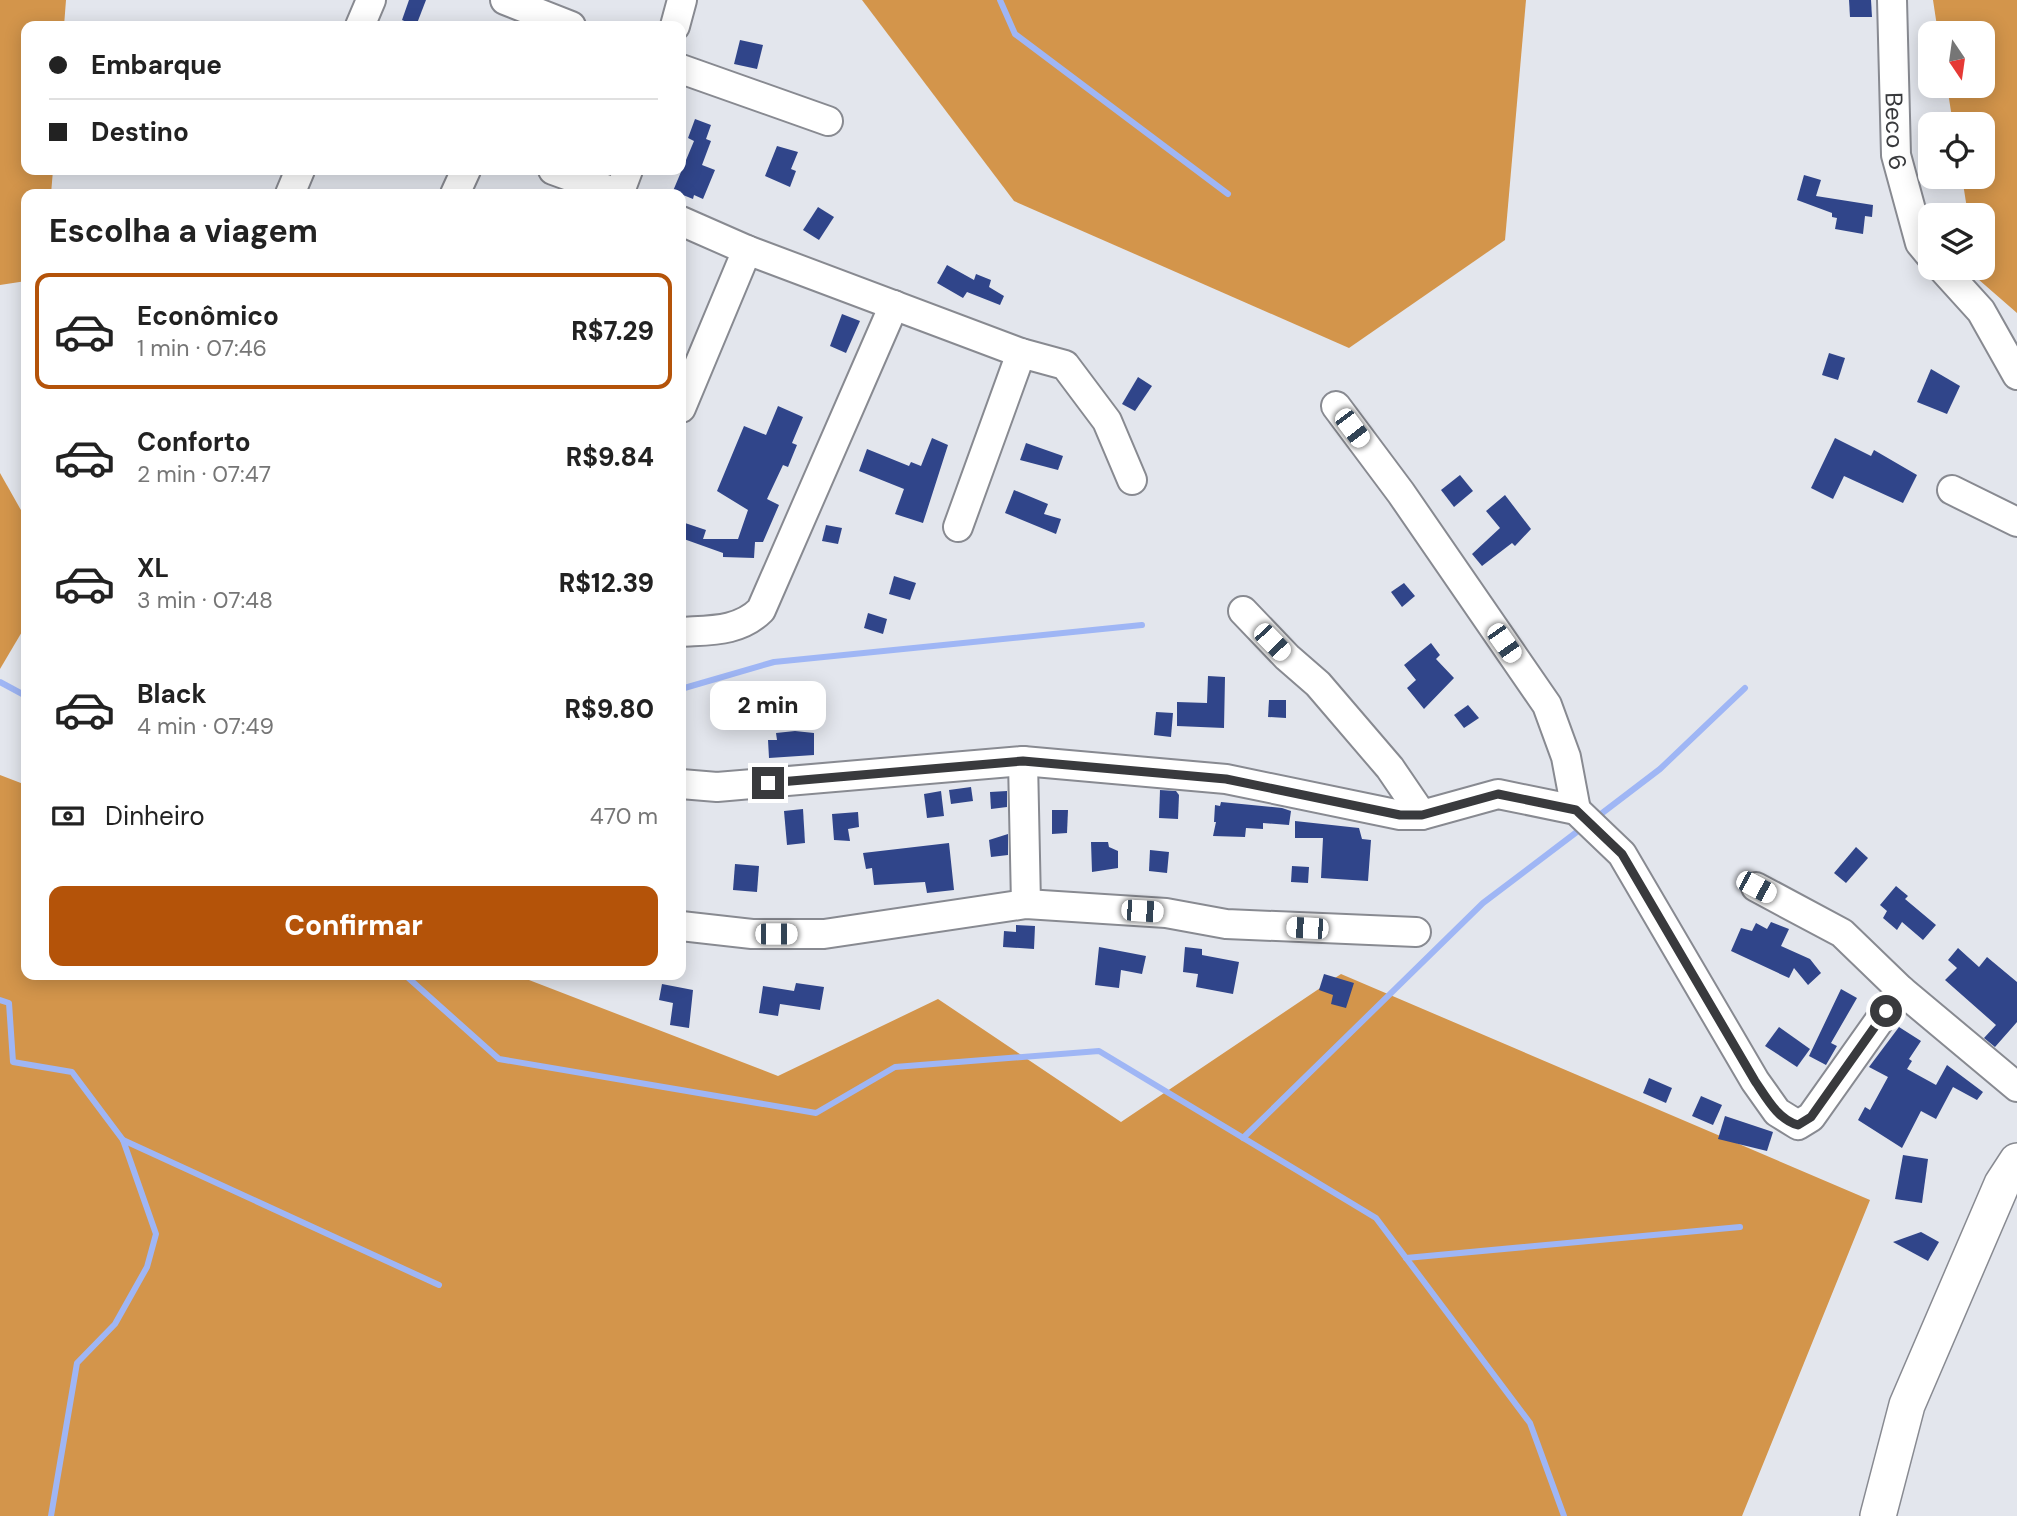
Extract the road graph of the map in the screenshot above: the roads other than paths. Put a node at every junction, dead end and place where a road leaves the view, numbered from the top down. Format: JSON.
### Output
{"nodes":[{"id":1,"x":371,"y":0,"type":"edge"},
{"id":2,"x":505,"y":0,"type":"edge"},
{"id":3,"x":682,"y":0,"type":"edge"},
{"id":4,"x":1892,"y":0,"type":"edge"},
{"id":5,"x":362,"y":21,"type":"edge"},
{"id":6,"x":558,"y":21,"type":"edge"},
{"id":7,"x":677,"y":21,"type":"edge"},
{"id":8,"x":686,"y":71,"type":"edge"},
{"id":9,"x":828,"y":121,"type":"dead end"},
{"id":10,"x":567,"y":175,"type":"edge"},
{"id":11,"x":605,"y":189,"type":"edge"},
{"id":12,"x":686,"y":223,"type":"edge"},
{"id":13,"x":1918,"y":236,"type":"edge"},
{"id":14,"x":747,"y":250,"type":"junction"},
{"id":15,"x":1953,"y":280,"type":"edge"},
{"id":16,"x":894,"y":305,"type":"junction"},
{"id":17,"x":1021,"y":353,"type":"junction"},
{"id":18,"x":2017,"y":375,"type":"edge"},
{"id":19,"x":686,"y":396,"type":"edge"},
{"id":20,"x":1336,"y":407,"type":"dead end"},
{"id":21,"x":1132,"y":481,"type":"dead end"},
{"id":22,"x":1952,"y":490,"type":"dead end"},
{"id":23,"x":2017,"y":522,"type":"edge"},
{"id":24,"x":957,"y":527,"type":"dead end"},
{"id":25,"x":1243,"y":611,"type":"dead end"},
{"id":26,"x":686,"y":632,"type":"edge"},
{"id":27,"x":1023,"y":761,"type":"junction"},
{"id":28,"x":686,"y":785,"type":"edge"},
{"id":29,"x":1576,"y":810,"type":"junction"},
{"id":30,"x":1422,"y":815,"type":"junction"},
{"id":31,"x":1756,"y":887,"type":"dead end"},
{"id":32,"x":1026,"y":904,"type":"junction"},
{"id":33,"x":686,"y":927,"type":"edge"},
{"id":34,"x":1416,"y":932,"type":"dead end"},
{"id":35,"x":1902,"y":990,"type":"junction"},
{"id":36,"x":2017,"y":1087,"type":"edge"},
{"id":37,"x":2017,"y":1161,"type":"edge"},
{"id":38,"x":1880,"y":1515,"type":"edge"}],
"edges":[{"from":1,"to":5,"type":"street"},
{"from":2,"to":6,"type":"street"},
{"from":3,"to":7,"type":"street"},
{"from":4,"to":13,"type":"street","name":"Beco 6"},
{"from":8,"to":9,"type":"street"},
{"from":10,"to":11,"type":"street"},
{"from":12,"to":14,"type":"street"},
{"from":14,"to":16,"type":"street"},
{"from":14,"to":19,"type":"street"},
{"from":15,"to":18,"type":"street"},
{"from":16,"to":17,"type":"street"},
{"from":16,"to":26,"type":"street"},
{"from":17,"to":21,"type":"street"},
{"from":17,"to":24,"type":"street"},
{"from":20,"to":29,"type":"street"},
{"from":22,"to":23,"type":"street"},
{"from":25,"to":30,"type":"street"},
{"from":27,"to":28,"type":"street"},
{"from":27,"to":30,"type":"street"},
{"from":27,"to":32,"type":"street"},
{"from":29,"to":30,"type":"street"},
{"from":29,"to":35,"type":"street"},
{"from":31,"to":35,"type":"street"},
{"from":32,"to":33,"type":"street"},
{"from":32,"to":34,"type":"street"},
{"from":35,"to":36,"type":"street"},
{"from":37,"to":38,"type":"main road"}]}
